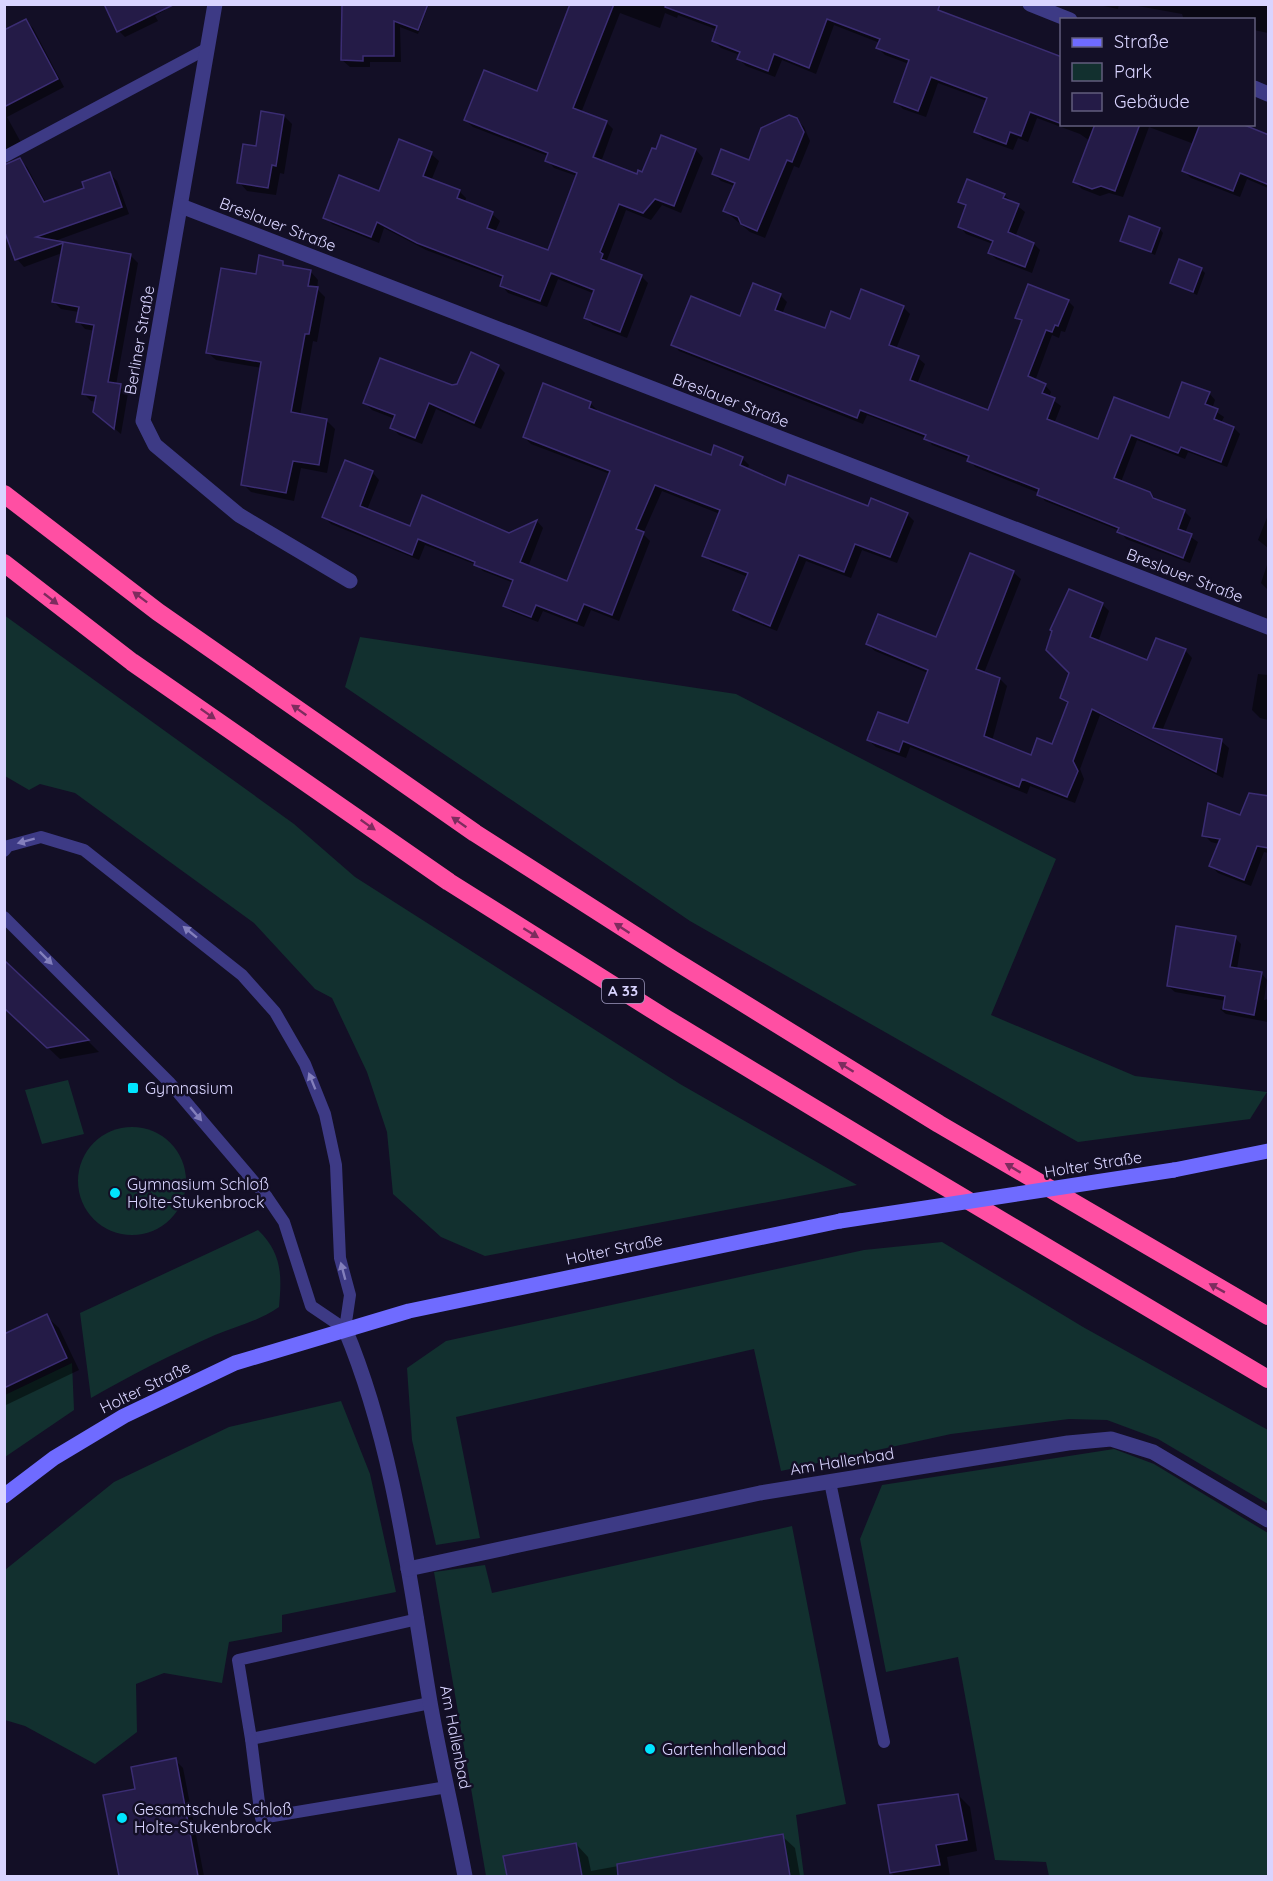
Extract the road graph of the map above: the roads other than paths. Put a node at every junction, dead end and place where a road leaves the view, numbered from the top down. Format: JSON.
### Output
{"nodes":[{"id":1,"x":215,"y":4,"type":"edge"},
{"id":2,"x":1030,"y":4,"type":"edge"},
{"id":3,"x":1065,"y":18,"type":"edge"},
{"id":4,"x":208,"y":48,"type":"junction"},
{"id":5,"x":1255,"y":88,"type":"edge"},
{"id":6,"x":1269,"y":94,"type":"edge"},
{"id":7,"x":4,"y":158,"type":"edge"},
{"id":8,"x":181,"y":206,"type":"junction"},
{"id":9,"x":4,"y":494,"type":"edge"},
{"id":10,"x":4,"y":563,"type":"edge"},
{"id":11,"x":350,"y":581,"type":"dead end"},
{"id":12,"x":1269,"y":627,"type":"edge"},
{"id":13,"x":4,"y":851,"type":"edge"},
{"id":14,"x":4,"y":917,"type":"edge"},
{"id":15,"x":1269,"y":1151,"type":"edge"},
{"id":16,"x":1269,"y":1316,"type":"edge"},
{"id":17,"x":345,"y":1329,"type":"junction"},
{"id":18,"x":1269,"y":1379,"type":"edge"},
{"id":19,"x":830,"y":1482,"type":"junction"},
{"id":20,"x":4,"y":1496,"type":"edge"},
{"id":21,"x":1269,"y":1520,"type":"edge"},
{"id":22,"x":408,"y":1569,"type":"junction"},
{"id":23,"x":418,"y":1619,"type":"junction"},
{"id":24,"x":430,"y":1703,"type":"junction"},
{"id":25,"x":251,"y":1740,"type":"junction"},
{"id":26,"x":884,"y":1742,"type":"dead end"},
{"id":27,"x":447,"y":1787,"type":"junction"},
{"id":28,"x":465,"y":1876,"type":"edge"}],
"edges":[{"from":1,"to":4,"type":"street","name":"Berliner Straße"},
{"from":2,"to":3,"type":"street"},
{"from":4,"to":7,"type":"lane"},
{"from":4,"to":8,"type":"street","name":"Berliner Straße"},
{"from":5,"to":6,"type":"street"},
{"from":8,"to":11,"type":"street","name":"Berliner Straße"},
{"from":8,"to":12,"type":"street","name":"Breslauer Straße"},
{"from":16,"to":9,"type":"highway","one_way":true},
{"from":10,"to":18,"type":"highway","number":"A 33","one_way":true},
{"from":17,"to":13,"type":"lane","one_way":true},
{"from":14,"to":17,"type":"lane","one_way":true},
{"from":15,"to":17,"type":"street","name":"Holter Straße","bridge":true},
{"from":17,"to":20,"type":"street","name":"Holter Straße"},
{"from":17,"to":22,"type":"street","name":"Am Hallenbad"},
{"from":19,"to":21,"type":"street","name":"Am Hallenbad"},
{"from":19,"to":22,"type":"street","name":"Am Hallenbad"},
{"from":19,"to":26,"type":"lane"},
{"from":22,"to":23,"type":"street","name":"Am Hallenbad"},
{"from":23,"to":24,"type":"street","name":"Am Hallenbad"},
{"from":23,"to":25,"type":"lane"},
{"from":24,"to":25,"type":"lane"},
{"from":24,"to":27,"type":"street","name":"Am Hallenbad"},
{"from":25,"to":27,"type":"lane"},
{"from":27,"to":28,"type":"street","name":"Am Hallenbad"}]}
